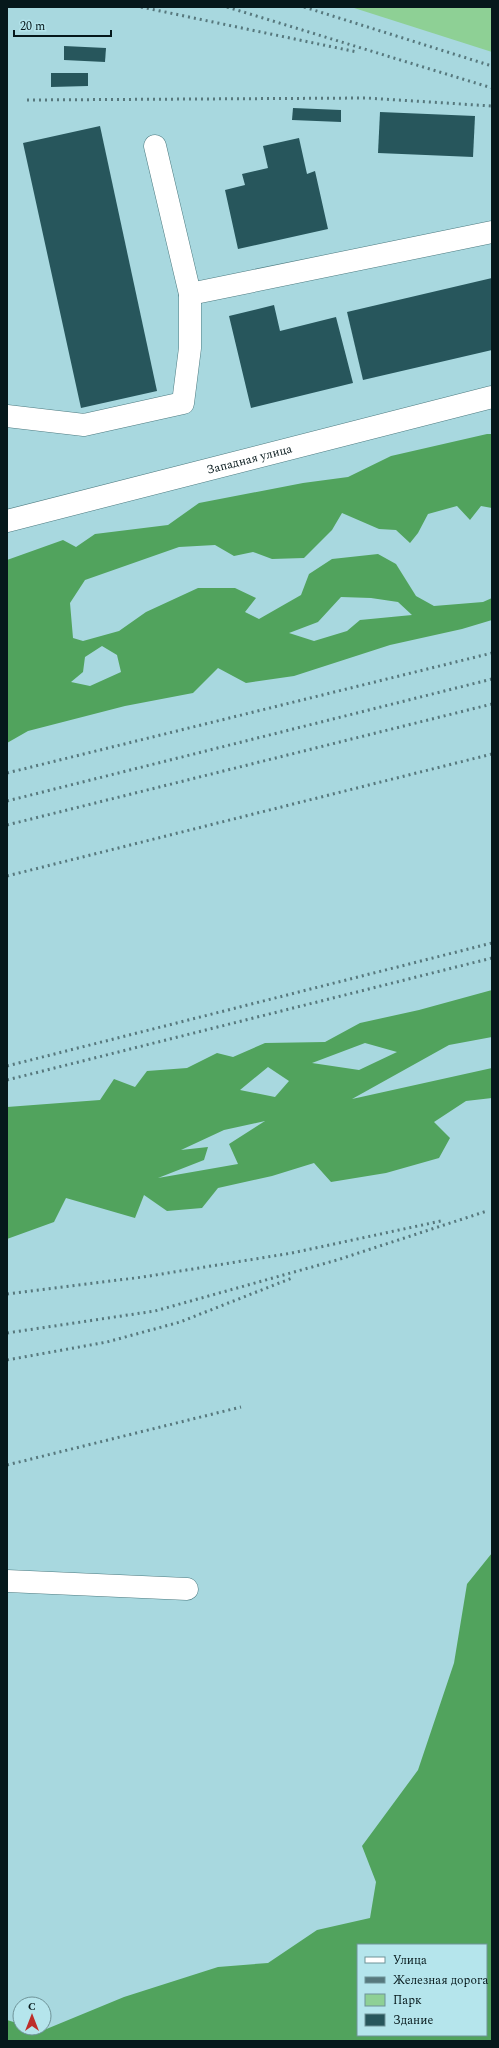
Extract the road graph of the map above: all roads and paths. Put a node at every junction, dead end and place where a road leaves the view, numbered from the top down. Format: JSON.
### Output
{"nodes":[{"id":1,"x":155,"y":146,"type":"dead end"},
{"id":2,"x":492,"y":232,"type":"edge"},
{"id":3,"x":190,"y":294,"type":"junction"},
{"id":4,"x":492,"y":397,"type":"edge"},
{"id":5,"x":7,"y":416,"type":"edge"},
{"id":6,"x":7,"y":521,"type":"edge"},
{"id":7,"x":7,"y":1581,"type":"edge"},
{"id":8,"x":187,"y":1589,"type":"dead end"}],
"edges":[{"from":1,"to":3,"type":"street"},
{"from":2,"to":3,"type":"street"},
{"from":3,"to":5,"type":"street"},
{"from":4,"to":6,"type":"street","name":"Западная улица"},
{"from":7,"to":8,"type":"street"}]}
